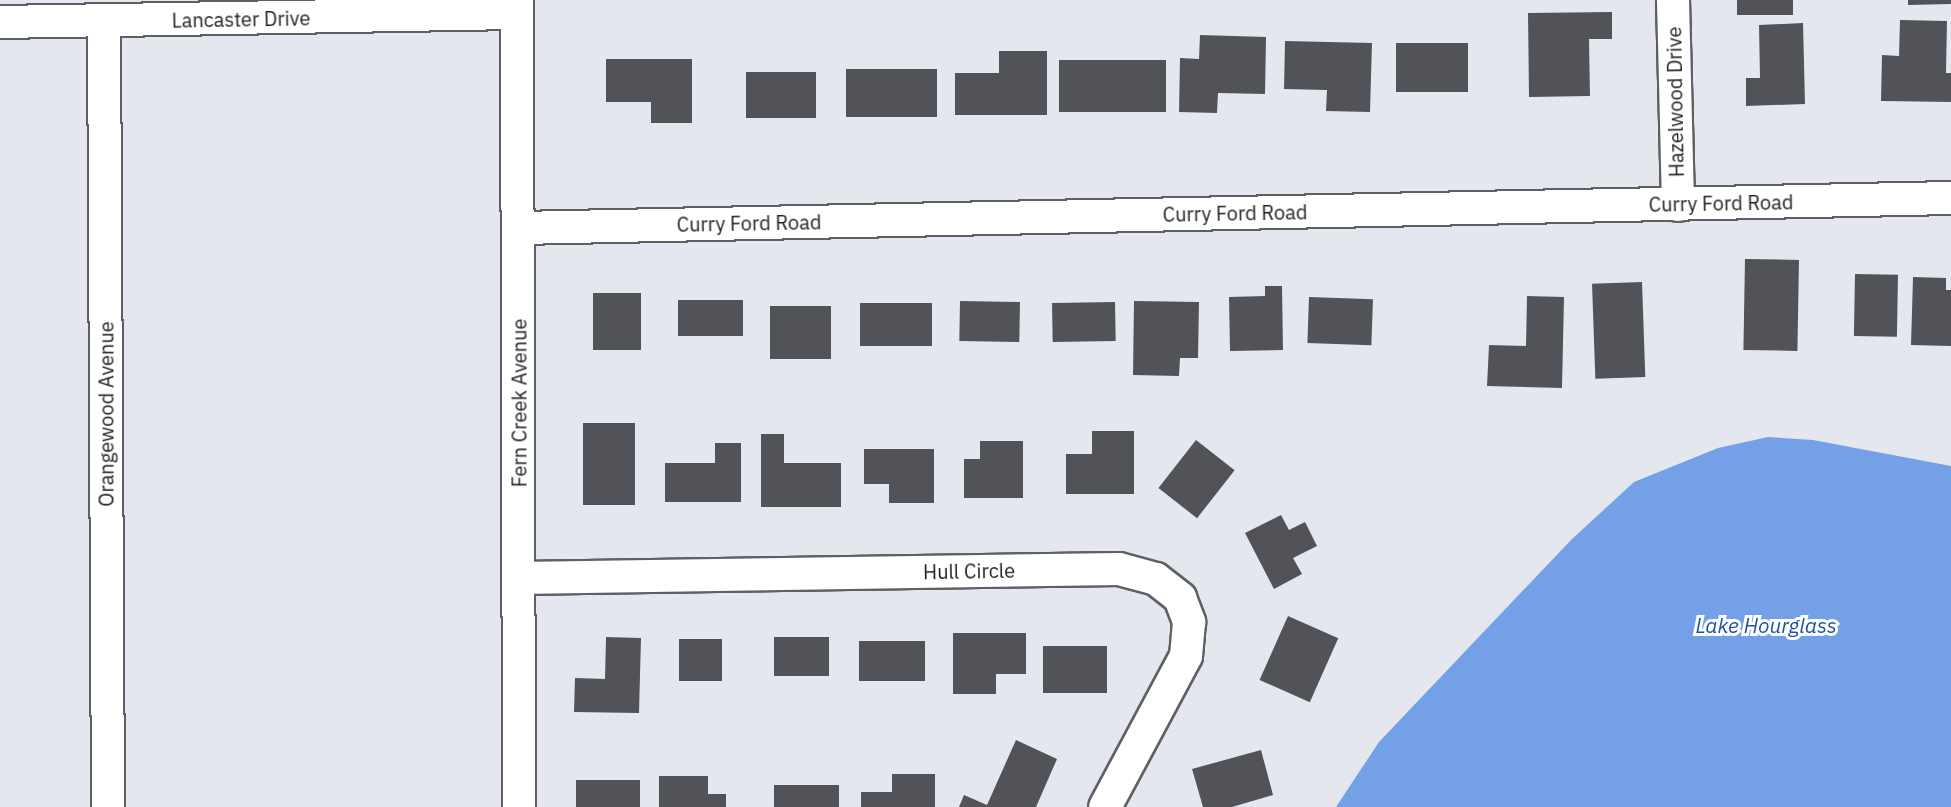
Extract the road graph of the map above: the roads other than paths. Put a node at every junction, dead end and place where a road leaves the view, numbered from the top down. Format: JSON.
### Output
{"nodes":[{"id":1,"x":1673,"y":0,"type":"edge"},
{"id":2,"x":517,"y":7,"type":"edge"},
{"id":3,"x":0,"y":22,"type":"edge"},
{"id":4,"x":104,"y":22,"type":"junction"},
{"id":5,"x":1951,"y":198,"type":"edge"},
{"id":6,"x":1678,"y":205,"type":"junction"},
{"id":7,"x":519,"y":228,"type":"junction"},
{"id":8,"x":519,"y":578,"type":"junction"},
{"id":9,"x":108,"y":807,"type":"edge"},
{"id":10,"x":519,"y":807,"type":"edge"},
{"id":11,"x":1105,"y":807,"type":"edge"}],
"edges":[{"from":1,"to":6,"type":"street","name":"Hazelwood Drive"},
{"from":2,"to":4,"type":"street","name":"Lancaster Drive"},
{"from":2,"to":7,"type":"street","name":"Fern Creek Avenue"},
{"from":3,"to":4,"type":"street","name":"Lancaster Drive"},
{"from":4,"to":9,"type":"street","name":"Orangewood Avenue"},
{"from":5,"to":6,"type":"street","name":"Curry Ford Road"},
{"from":6,"to":7,"type":"street","name":"Curry Ford Road"},
{"from":7,"to":8,"type":"street","name":"Fern Creek Avenue"},
{"from":8,"to":10,"type":"street","name":"Fern Creek Avenue"},
{"from":8,"to":11,"type":"street","name":"Hull Circle"}]}
